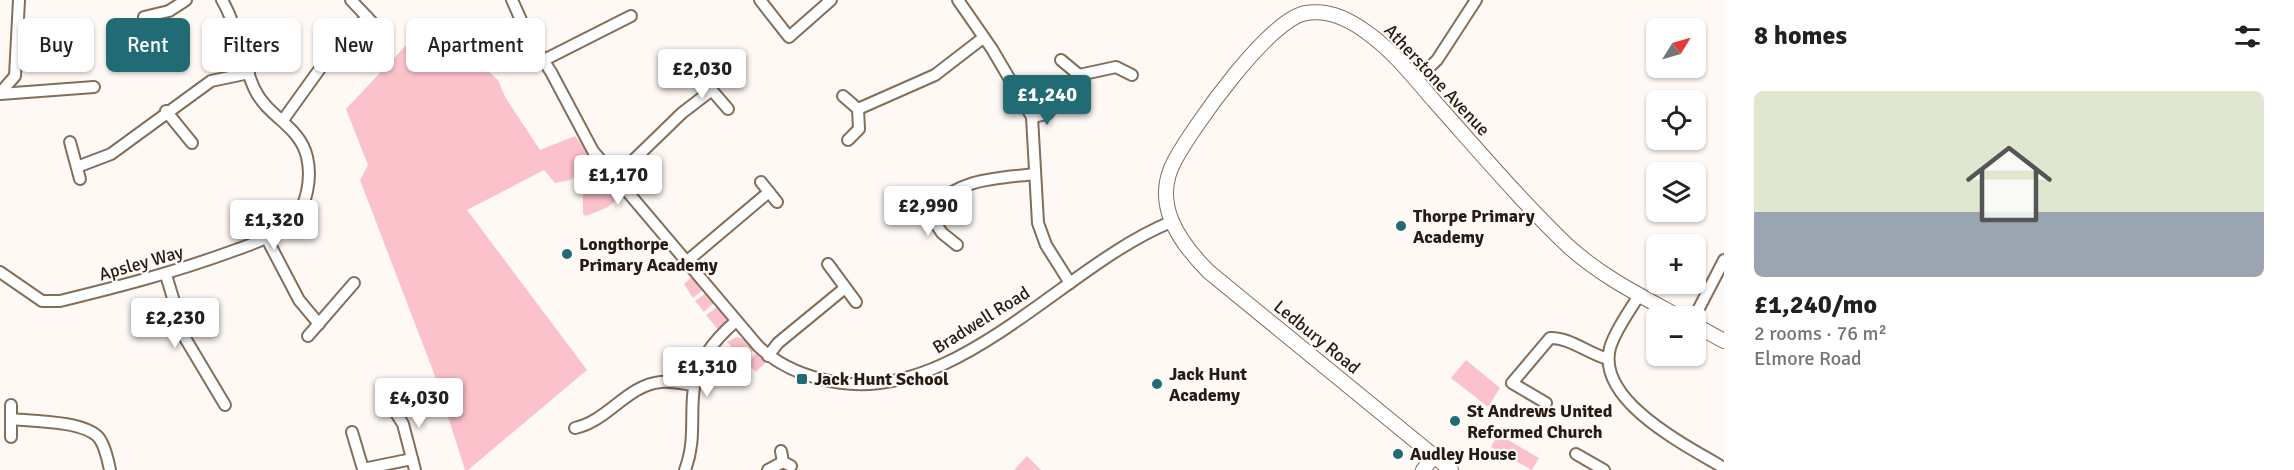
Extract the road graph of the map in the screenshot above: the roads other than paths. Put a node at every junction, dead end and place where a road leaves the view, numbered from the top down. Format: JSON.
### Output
{"nodes":[{"id":1,"x":19,"y":0,"type":"edge"},
{"id":2,"x":186,"y":0,"type":"edge"},
{"id":3,"x":222,"y":0,"type":"edge"},
{"id":4,"x":351,"y":0,"type":"edge"},
{"id":5,"x":512,"y":0,"type":"edge"},
{"id":6,"x":760,"y":0,"type":"edge"},
{"id":7,"x":831,"y":0,"type":"edge"},
{"id":8,"x":959,"y":0,"type":"edge"},
{"id":9,"x":1476,"y":0,"type":"edge"},
{"id":10,"x":631,"y":16,"type":"dead end"},
{"id":11,"x":144,"y":17,"type":"dead end"},
{"id":12,"x":367,"y":17,"type":"joint"},
{"id":13,"x":519,"y":18,"type":"edge"},
{"id":14,"x":983,"y":38,"type":"junction"},
{"id":15,"x":545,"y":59,"type":"edge"},
{"id":16,"x":1061,"y":60,"type":"dead end"},
{"id":17,"x":545,"y":62,"type":"edge"},
{"id":18,"x":697,"y":73,"type":"dead end"},
{"id":19,"x":249,"y":74,"type":"junction"},
{"id":20,"x":1079,"y":75,"type":"junction"},
{"id":21,"x":1132,"y":75,"type":"dead end"},
{"id":22,"x":1416,"y":80,"type":"junction"},
{"id":23,"x":94,"y":87,"type":"dead end"},
{"id":24,"x":712,"y":90,"type":"junction"},
{"id":25,"x":0,"y":94,"type":"edge"},
{"id":26,"x":843,"y":96,"type":"dead end"},
{"id":27,"x":728,"y":109,"type":"dead end"},
{"id":28,"x":858,"y":109,"type":"junction"},
{"id":29,"x":166,"y":111,"type":"junction"},
{"id":30,"x":1032,"y":117,"type":"junction"},
{"id":31,"x":283,"y":120,"type":"junction"},
{"id":32,"x":848,"y":140,"type":"dead end"},
{"id":33,"x":70,"y":142,"type":"dead end"},
{"id":34,"x":192,"y":143,"type":"dead end"},
{"id":35,"x":77,"y":167,"type":"junction"},
{"id":36,"x":1035,"y":174,"type":"junction"},
{"id":37,"x":80,"y":179,"type":"dead end"},
{"id":38,"x":614,"y":179,"type":"junction"},
{"id":39,"x":761,"y":182,"type":"dead end"},
{"id":40,"x":770,"y":192,"type":"junction"},
{"id":41,"x":777,"y":202,"type":"dead end"},
{"id":42,"x":1171,"y":222,"type":"junction"},
{"id":43,"x":267,"y":238,"type":"junction"},
{"id":44,"x":957,"y":245,"type":"dead end"},
{"id":45,"x":1724,"y":260,"type":"edge"},
{"id":46,"x":686,"y":262,"type":"junction"},
{"id":47,"x":828,"y":264,"type":"dead end"},
{"id":48,"x":0,"y":272,"type":"edge"},
{"id":49,"x":166,"y":275,"type":"junction"},
{"id":50,"x":1070,"y":283,"type":"junction"},
{"id":51,"x":354,"y":284,"type":"dead end"},
{"id":52,"x":845,"y":288,"type":"junction"},
{"id":53,"x":1639,"y":296,"type":"junction"},
{"id":54,"x":856,"y":302,"type":"dead end"},
{"id":55,"x":1658,"y":306,"type":"edge"},
{"id":56,"x":1700,"y":306,"type":"edge"},
{"id":57,"x":736,"y":321,"type":"junction"},
{"id":58,"x":320,"y":324,"type":"junction"},
{"id":59,"x":1706,"y":332,"type":"edge"},
{"id":60,"x":308,"y":336,"type":"dead end"},
{"id":61,"x":1724,"y":341,"type":"edge"},
{"id":62,"x":768,"y":356,"type":"junction"},
{"id":63,"x":1608,"y":359,"type":"junction"},
{"id":64,"x":694,"y":385,"type":"junction"},
{"id":65,"x":1546,"y":403,"type":"dead end"},
{"id":66,"x":390,"y":404,"type":"dead end"},
{"id":67,"x":11,"y":405,"type":"dead end"},
{"id":68,"x":225,"y":405,"type":"dead end"},
{"id":69,"x":11,"y":418,"type":"junction"},
{"id":70,"x":575,"y":428,"type":"dead end"},
{"id":71,"x":352,"y":432,"type":"dead end"},
{"id":72,"x":11,"y":437,"type":"dead end"},
{"id":73,"x":1576,"y":454,"type":"dead end"},
{"id":74,"x":1434,"y":456,"type":"junction"},
{"id":75,"x":412,"y":459,"type":"junction"},
{"id":76,"x":785,"y":460,"type":"dead end"},
{"id":77,"x":1724,"y":468,"type":"edge"},
{"id":78,"x":688,"y":469,"type":"edge"},
{"id":79,"x":110,"y":470,"type":"edge"},
{"id":80,"x":415,"y":470,"type":"edge"},
{"id":81,"x":768,"y":470,"type":"edge"},
{"id":82,"x":1423,"y":470,"type":"edge"},
{"id":83,"x":1451,"y":470,"type":"edge"},
{"id":84,"x":1604,"y":470,"type":"edge"}],
"edges":[{"from":1,"to":25,"type":"street"},
{"from":2,"to":11,"type":"street"},
{"from":3,"to":19,"type":"street","name":"Apsley Way"},
{"from":4,"to":12,"type":"street"},
{"from":5,"to":13,"type":"street","name":"Bradwell Road"},
{"from":6,"to":7,"type":"street"},
{"from":8,"to":14,"type":"street"},
{"from":9,"to":22,"type":"street"},
{"from":10,"to":15,"type":"street"},
{"from":12,"to":31,"type":"street"},
{"from":14,"to":28,"type":"street"},
{"from":14,"to":30,"type":"street"},
{"from":16,"to":20,"type":"street"},
{"from":17,"to":38,"type":"street","name":"Bradwell Road"},
{"from":18,"to":24,"type":"street"},
{"from":19,"to":29,"type":"street"},
{"from":19,"to":31,"type":"street","name":"Apsley Way"},
{"from":20,"to":21,"type":"street"},
{"from":20,"to":30,"type":"street"},
{"from":22,"to":42,"type":"street","name":"Atherstone Avenue"},
{"from":22,"to":53,"type":"street","name":"Atherstone Avenue"},
{"from":23,"to":25,"type":"street"},
{"from":24,"to":27,"type":"street"},
{"from":24,"to":38,"type":"street"},
{"from":26,"to":28,"type":"street"},
{"from":28,"to":32,"type":"street"},
{"from":29,"to":34,"type":"street"},
{"from":29,"to":35,"type":"street"},
{"from":30,"to":36,"type":"street"},
{"from":31,"to":43,"type":"street","name":"Apsley Way"},
{"from":33,"to":35,"type":"street"},
{"from":35,"to":37,"type":"street"},
{"from":36,"to":44,"type":"street"},
{"from":36,"to":50,"type":"street"},
{"from":38,"to":46,"type":"street","name":"Bradwell Road"},
{"from":39,"to":40,"type":"street"},
{"from":40,"to":41,"type":"street"},
{"from":40,"to":46,"type":"street"},
{"from":42,"to":50,"type":"street","name":"Bradwell Road"},
{"from":42,"to":74,"type":"street","name":"Ledbury Road"},
{"from":43,"to":49,"type":"street","name":"Apsley Way"},
{"from":43,"to":58,"type":"street"},
{"from":45,"to":56,"type":"street"},
{"from":46,"to":57,"type":"street","name":"Bradwell Road"},
{"from":47,"to":52,"type":"street"},
{"from":48,"to":49,"type":"street","name":"Apsley Way"},
{"from":49,"to":68,"type":"street"},
{"from":50,"to":62,"type":"street","name":"Bradwell Road"},
{"from":51,"to":58,"type":"street"},
{"from":52,"to":54,"type":"street"},
{"from":52,"to":62,"type":"street"},
{"from":53,"to":55,"type":"street","name":"Atherstone Avenue"},
{"from":53,"to":63,"type":"street"},
{"from":57,"to":62,"type":"street","name":"Bradwell Road"},
{"from":57,"to":64,"type":"street"},
{"from":58,"to":60,"type":"street"},
{"from":59,"to":61,"type":"street"},
{"from":63,"to":65,"type":"street"},
{"from":63,"to":77,"type":"street"},
{"from":64,"to":70,"type":"street"},
{"from":64,"to":78,"type":"street"},
{"from":66,"to":75,"type":"street"},
{"from":67,"to":69,"type":"street"},
{"from":69,"to":72,"type":"street"},
{"from":69,"to":79,"type":"street"},
{"from":71,"to":75,"type":"street"},
{"from":73,"to":84,"type":"street"},
{"from":74,"to":82,"type":"street"},
{"from":74,"to":83,"type":"street","name":"Ledbury Road"},
{"from":75,"to":80,"type":"street"},
{"from":76,"to":81,"type":"street"}]}
